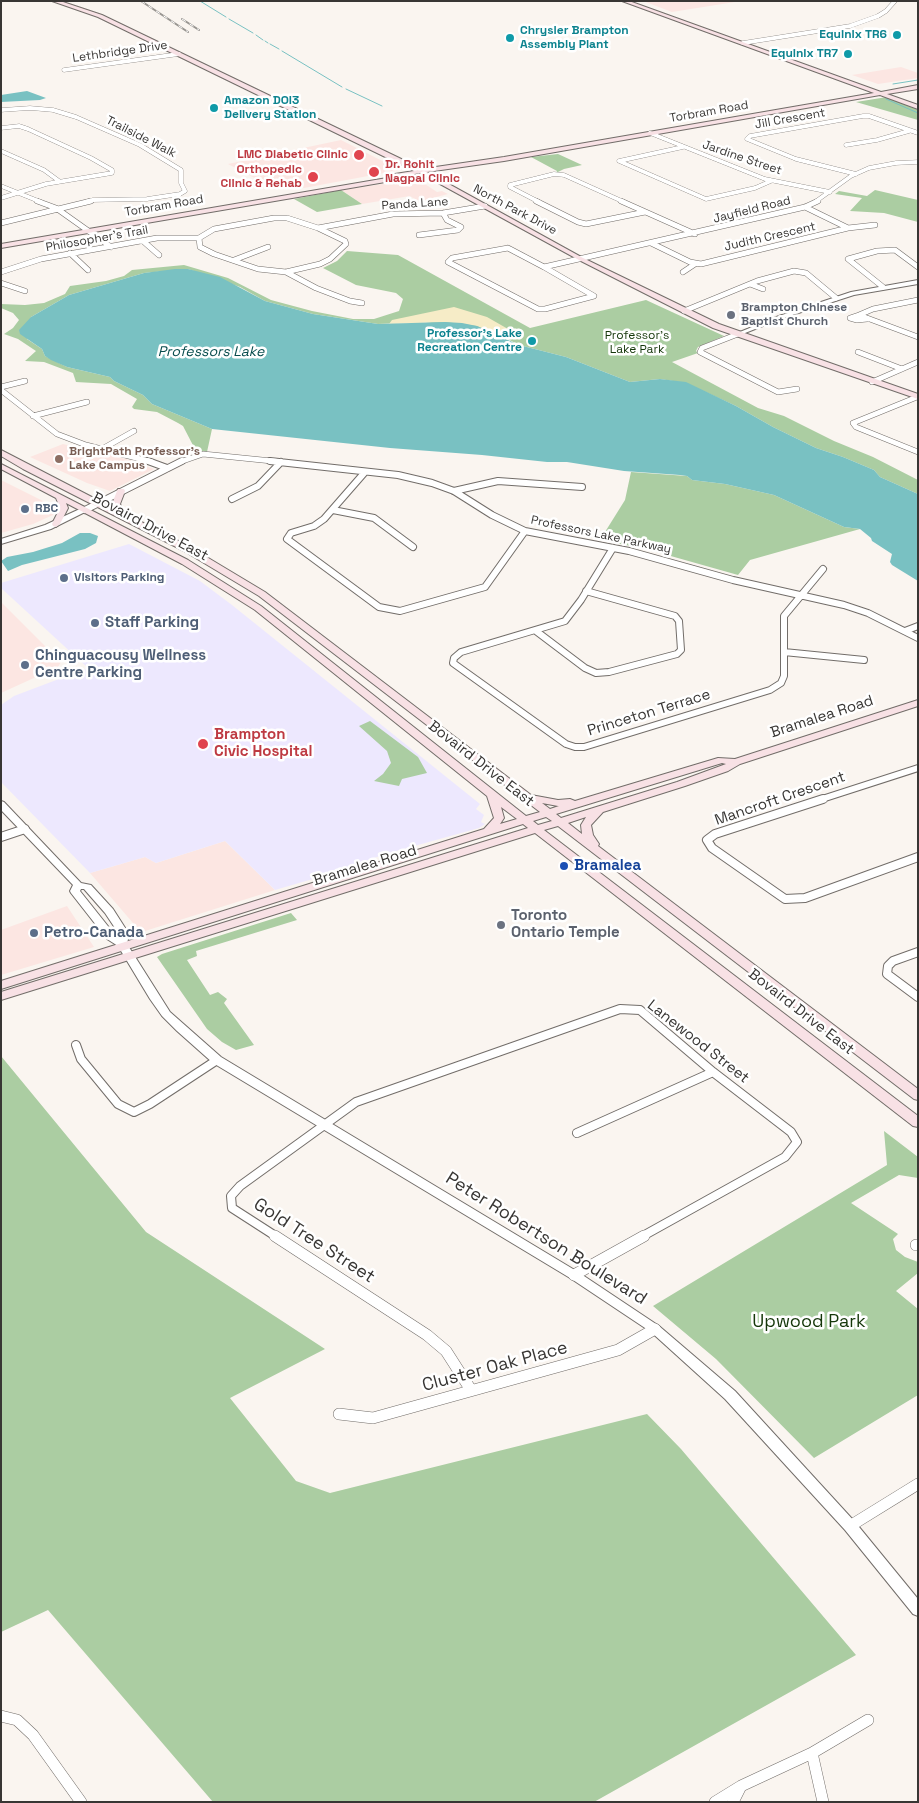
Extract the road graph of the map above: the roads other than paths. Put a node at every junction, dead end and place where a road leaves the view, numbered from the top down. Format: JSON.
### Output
{"nodes":[{"id":1,"x":54,"y":1,"type":"edge"},
{"id":2,"x":624,"y":1,"type":"edge"},
{"id":3,"x":633,"y":1,"type":"edge"},
{"id":4,"x":895,"y":1,"type":"edge"},
{"id":5,"x":748,"y":43,"type":"junction"},
{"id":6,"x":179,"y":54,"type":"junction"},
{"id":7,"x":64,"y":70,"type":"dead end"},
{"id":8,"x":871,"y":85,"type":"junction"},
{"id":9,"x":918,"y":87,"type":"edge"},
{"id":10,"x":910,"y":88,"type":"junction"},
{"id":11,"x":886,"y":93,"type":"junction"},
{"id":12,"x":918,"y":105,"type":"edge"},
{"id":13,"x":1,"y":110,"type":"edge"},
{"id":14,"x":1,"y":128,"type":"edge"},
{"id":15,"x":910,"y":131,"type":"junction"},
{"id":16,"x":918,"y":133,"type":"edge"},
{"id":17,"x":650,"y":134,"type":"junction"},
{"id":18,"x":846,"y":145,"type":"dead end"},
{"id":19,"x":683,"y":147,"type":"junction"},
{"id":20,"x":1,"y":151,"type":"edge"},
{"id":21,"x":918,"y":162,"type":"edge"},
{"id":22,"x":423,"y":172,"type":"junction"},
{"id":23,"x":856,"y":174,"type":"junction"},
{"id":24,"x":59,"y":181,"type":"junction"},
{"id":25,"x":771,"y":181,"type":"junction"},
{"id":26,"x":1,"y":186,"type":"edge"},
{"id":27,"x":17,"y":192,"type":"junction"},
{"id":28,"x":830,"y":192,"type":"junction"},
{"id":29,"x":1,"y":198,"type":"edge"},
{"id":30,"x":485,"y":206,"type":"junction"},
{"id":31,"x":805,"y":207,"type":"junction"},
{"id":32,"x":56,"y":208,"type":"junction"},
{"id":33,"x":645,"y":212,"type":"junction"},
{"id":34,"x":443,"y":213,"type":"junction"},
{"id":35,"x":1,"y":223,"type":"edge"},
{"id":36,"x":875,"y":225,"type":"dead end"},
{"id":37,"x":318,"y":228,"type":"junction"},
{"id":38,"x":848,"y":228,"type":"junction"},
{"id":39,"x":88,"y":231,"type":"junction"},
{"id":40,"x":694,"y":234,"type":"junction"},
{"id":41,"x":419,"y":235,"type":"dead end"},
{"id":42,"x":199,"y":238,"type":"junction"},
{"id":43,"x":143,"y":241,"type":"junction"},
{"id":44,"x":652,"y":243,"type":"junction"},
{"id":45,"x":1,"y":246,"type":"edge"},
{"id":46,"x":111,"y":247,"type":"junction"},
{"id":47,"x":268,"y":247,"type":"dead end"},
{"id":48,"x":70,"y":254,"type":"junction"},
{"id":49,"x":159,"y":255,"type":"dead end"},
{"id":50,"x":581,"y":259,"type":"junction"},
{"id":51,"x":234,"y":260,"type":"junction"},
{"id":52,"x":695,"y":264,"type":"junction"},
{"id":53,"x":918,"y":266,"type":"edge"},
{"id":54,"x":544,"y":267,"type":"junction"},
{"id":55,"x":88,"y":270,"type":"dead end"},
{"id":56,"x":1,"y":272,"type":"edge"},
{"id":57,"x":286,"y":272,"type":"junction"},
{"id":58,"x":683,"y":272,"type":"dead end"},
{"id":59,"x":918,"y":282,"type":"edge"},
{"id":60,"x":1,"y":283,"type":"edge"},
{"id":61,"x":750,"y":284,"type":"junction"},
{"id":62,"x":883,"y":287,"type":"junction"},
{"id":63,"x":763,"y":289,"type":"dead end"},
{"id":64,"x":25,"y":291,"type":"dead end"},
{"id":65,"x":836,"y":298,"type":"junction"},
{"id":66,"x":918,"y":300,"type":"edge"},
{"id":67,"x":362,"y":303,"type":"dead end"},
{"id":68,"x":684,"y":311,"type":"junction"},
{"id":69,"x":859,"y":315,"type":"junction"},
{"id":70,"x":868,"y":318,"type":"junction"},
{"id":71,"x":918,"y":331,"type":"edge"},
{"id":72,"x":738,"y":334,"type":"junction"},
{"id":73,"x":910,"y":334,"type":"junction"},
{"id":74,"x":918,"y":337,"type":"edge"},
{"id":75,"x":858,"y":352,"type":"dead end"},
{"id":76,"x":918,"y":362,"type":"edge"},
{"id":77,"x":902,"y":369,"type":"junction"},
{"id":78,"x":25,"y":381,"type":"dead end"},
{"id":79,"x":872,"y":382,"type":"junction"},
{"id":80,"x":1,"y":388,"type":"edge"},
{"id":81,"x":797,"y":389,"type":"dead end"},
{"id":82,"x":917,"y":397,"type":"edge"},
{"id":83,"x":87,"y":402,"type":"dead end"},
{"id":84,"x":34,"y":416,"type":"junction"},
{"id":85,"x":134,"y":431,"type":"dead end"},
{"id":86,"x":102,"y":450,"type":"junction"},
{"id":87,"x":1,"y":452,"type":"edge"},
{"id":88,"x":918,"y":452,"type":"edge"},
{"id":89,"x":281,"y":462,"type":"junction"},
{"id":90,"x":1,"y":466,"type":"edge"},
{"id":91,"x":167,"y":468,"type":"junction"},
{"id":92,"x":365,"y":472,"type":"junction"},
{"id":93,"x":582,"y":488,"type":"dead end"},
{"id":94,"x":121,"y":491,"type":"junction"},
{"id":95,"x":454,"y":491,"type":"junction"},
{"id":96,"x":60,"y":498,"type":"junction"},
{"id":97,"x":232,"y":499,"type":"dead end"},
{"id":98,"x":97,"y":504,"type":"junction"},
{"id":99,"x":85,"y":510,"type":"junction"},
{"id":100,"x":333,"y":510,"type":"junction"},
{"id":101,"x":120,"y":516,"type":"junction"},
{"id":102,"x":56,"y":524,"type":"junction"},
{"id":103,"x":526,"y":531,"type":"junction"},
{"id":104,"x":1,"y":542,"type":"edge"},
{"id":105,"x":413,"y":547,"type":"dead end"},
{"id":106,"x":613,"y":548,"type":"junction"},
{"id":107,"x":823,"y":569,"type":"dead end"},
{"id":108,"x":586,"y":591,"type":"junction"},
{"id":109,"x":802,"y":594,"type":"junction"},
{"id":110,"x":918,"y":626,"type":"edge"},
{"id":111,"x":536,"y":631,"type":"junction"},
{"id":112,"x":905,"y":631,"type":"junction"},
{"id":113,"x":918,"y":638,"type":"edge"},
{"id":114,"x":784,"y":652,"type":"junction"},
{"id":115,"x":864,"y":660,"type":"dead end"},
{"id":116,"x":918,"y":704,"type":"edge"},
{"id":117,"x":736,"y":762,"type":"junction"},
{"id":118,"x":918,"y":768,"type":"edge"},
{"id":119,"x":492,"y":795,"type":"junction"},
{"id":120,"x":524,"y":796,"type":"junction"},
{"id":121,"x":599,"y":797,"type":"junction"},
{"id":122,"x":1,"y":804,"type":"edge"},
{"id":123,"x":602,"y":810,"type":"junction"},
{"id":124,"x":548,"y":813,"type":"junction"},
{"id":125,"x":526,"y":820,"type":"junction"},
{"id":126,"x":560,"y":822,"type":"junction"},
{"id":127,"x":25,"y":829,"type":"junction"},
{"id":128,"x":537,"y":830,"type":"junction"},
{"id":129,"x":483,"y":833,"type":"junction"},
{"id":130,"x":1,"y":837,"type":"edge"},
{"id":131,"x":599,"y":852,"type":"junction"},
{"id":132,"x":918,"y":857,"type":"edge"},
{"id":133,"x":125,"y":949,"type":"junction"},
{"id":134,"x":918,"y":952,"type":"edge"},
{"id":135,"x":1,"y":985,"type":"edge"},
{"id":136,"x":1,"y":996,"type":"edge"},
{"id":137,"x":918,"y":997,"type":"edge"},
{"id":138,"x":76,"y":1045,"type":"dead end"},
{"id":139,"x":217,"y":1060,"type":"junction"},
{"id":140,"x":713,"y":1072,"type":"junction"},
{"id":141,"x":918,"y":1096,"type":"edge"},
{"id":142,"x":325,"y":1123,"type":"junction"},
{"id":143,"x":918,"y":1123,"type":"edge"},
{"id":144,"x":577,"y":1133,"type":"dead end"},
{"id":145,"x":574,"y":1275,"type":"junction"},
{"id":146,"x":655,"y":1329,"type":"junction"},
{"id":147,"x":471,"y":1390,"type":"junction"},
{"id":148,"x":339,"y":1414,"type":"dead end"},
{"id":149,"x":918,"y":1484,"type":"edge"},
{"id":150,"x":850,"y":1526,"type":"junction"},
{"id":151,"x":918,"y":1610,"type":"edge"},
{"id":152,"x":1,"y":1716,"type":"edge"},
{"id":153,"x":868,"y":1720,"type":"dead end"},
{"id":154,"x":812,"y":1753,"type":"junction"},
{"id":155,"x":741,"y":1786,"type":"junction"},
{"id":156,"x":81,"y":1802,"type":"edge"},
{"id":157,"x":715,"y":1802,"type":"edge"},
{"id":158,"x":733,"y":1802,"type":"edge"},
{"id":159,"x":823,"y":1802,"type":"edge"}],
"edges":[{"from":1,"to":6,"type":"main road","name":"North Park Drive"},
{"from":2,"to":5,"type":"main road"},
{"from":3,"to":5,"type":"main road"},
{"from":4,"to":5,"type":"street"},
{"from":5,"to":8,"type":"main road"},
{"from":5,"to":11,"type":"main road"},
{"from":6,"to":7,"type":"street","name":"Lethbridge Drive"},
{"from":6,"to":22,"type":"main road","name":"North Park Drive"},
{"from":8,"to":10,"type":"main road"},
{"from":8,"to":11,"type":"main road"},
{"from":9,"to":10,"type":"main road","name":"Torbram Road"},
{"from":10,"to":11,"type":"main road","name":"Torbram Road"},
{"from":11,"to":12,"type":"main road"},
{"from":11,"to":17,"type":"main road","name":"Torbram Road"},
{"from":13,"to":32,"type":"street","name":"Trailside Walk"},
{"from":14,"to":24,"type":"street"},
{"from":15,"to":16,"type":"street","name":"Jill Crescent"},
{"from":15,"to":18,"type":"street"},
{"from":15,"to":23,"type":"street","name":"Jill Crescent"},
{"from":17,"to":19,"type":"street","name":"Jardine Street"},
{"from":17,"to":22,"type":"main road","name":"Torbram Road"},
{"from":19,"to":25,"type":"street","name":"Jardine Street"},
{"from":19,"to":25,"type":"street"},
{"from":20,"to":24,"type":"street"},
{"from":21,"to":23,"type":"street","name":"Jayfield Road"},
{"from":22,"to":30,"type":"main road","name":"North Park Drive"},
{"from":22,"to":39,"type":"main road","name":"Torbram Road"},
{"from":23,"to":28,"type":"street","name":"Jayfield Road"},
{"from":24,"to":27,"type":"street"},
{"from":25,"to":28,"type":"street","name":"Jardine Street"},
{"from":26,"to":27,"type":"street"},
{"from":27,"to":29,"type":"street"},
{"from":27,"to":32,"type":"street"},
{"from":28,"to":31,"type":"street","name":"Jayfield Road"},
{"from":30,"to":34,"type":"street","name":"Panda Lane"},
{"from":30,"to":50,"type":"main road","name":"North Park Drive"},
{"from":31,"to":38,"type":"street","name":"Judith Crescent"},
{"from":31,"to":40,"type":"street","name":"Jayfield Road"},
{"from":32,"to":35,"type":"street"},
{"from":32,"to":39,"type":"street"},
{"from":33,"to":33,"type":"street"},
{"from":33,"to":40,"type":"street"},
{"from":34,"to":37,"type":"street","name":"Panda Lane"},
{"from":34,"to":41,"type":"street"},
{"from":36,"to":38,"type":"street","name":"Judith Crescent"},
{"from":37,"to":42,"type":"street"},
{"from":37,"to":57,"type":"street"},
{"from":38,"to":52,"type":"street","name":"Judith Crescent"},
{"from":39,"to":45,"type":"main road","name":"Torbram Road"},
{"from":39,"to":46,"type":"street"},
{"from":40,"to":44,"type":"street","name":"Jayfield Road"},
{"from":42,"to":43,"type":"street","name":"Philosopher's Trail"},
{"from":42,"to":51,"type":"street"},
{"from":43,"to":46,"type":"street","name":"Philosopher's Trail"},
{"from":43,"to":49,"type":"street"},
{"from":44,"to":50,"type":"street","name":"Jayfield Road"},
{"from":44,"to":52,"type":"street"},
{"from":46,"to":48,"type":"street","name":"Philosopher's Trail"},
{"from":47,"to":51,"type":"street"},
{"from":48,"to":55,"type":"street"},
{"from":48,"to":56,"type":"street","name":"Philosopher's Trail"},
{"from":50,"to":54,"type":"street","name":"Jayfield Road"},
{"from":50,"to":68,"type":"main road","name":"North Park Drive"},
{"from":51,"to":57,"type":"street"},
{"from":52,"to":58,"type":"street","name":"Judith Crescent"},
{"from":53,"to":62,"type":"street"},
{"from":54,"to":54,"type":"street"},
{"from":57,"to":67,"type":"street"},
{"from":59,"to":62,"type":"street"},
{"from":60,"to":64,"type":"street"},
{"from":61,"to":63,"type":"street"},
{"from":61,"to":65,"type":"street"},
{"from":61,"to":68,"type":"street"},
{"from":62,"to":65,"type":"street"},
{"from":65,"to":72,"type":"street"},
{"from":66,"to":69,"type":"street"},
{"from":68,"to":72,"type":"main road","name":"North Park Drive"},
{"from":69,"to":70,"type":"street"},
{"from":69,"to":70,"type":"street"},
{"from":70,"to":73,"type":"street"},
{"from":71,"to":73,"type":"street"},
{"from":72,"to":79,"type":"main road","name":"North Park Drive"},
{"from":72,"to":81,"type":"street"},
{"from":73,"to":74,"type":"street"},
{"from":75,"to":77,"type":"street"},
{"from":76,"to":77,"type":"street"},
{"from":77,"to":79,"type":"street"},
{"from":78,"to":80,"type":"street"},
{"from":79,"to":82,"type":"main road","name":"North Park Drive"},
{"from":80,"to":84,"type":"street"},
{"from":82,"to":88,"type":"street"},
{"from":83,"to":84,"type":"street"},
{"from":84,"to":86,"type":"street"},
{"from":85,"to":86,"type":"street"},
{"from":86,"to":91,"type":"street"},
{"from":87,"to":98,"type":"main road","name":"Bovaird Drive East"},
{"from":89,"to":91,"type":"street","name":"Professors Lake Parkway"},
{"from":89,"to":92,"type":"street","name":"Professors Lake Parkway"},
{"from":89,"to":97,"type":"street"},
{"from":90,"to":96,"type":"main road","name":"Bovaird Drive East"},
{"from":91,"to":94,"type":"street","name":"Professors Lake Parkway"},
{"from":92,"to":95,"type":"street","name":"Professors Lake Parkway"},
{"from":92,"to":100,"type":"street"},
{"from":93,"to":95,"type":"street"},
{"from":94,"to":98,"type":"street","name":"Professors Lake Parkway"},
{"from":94,"to":101,"type":"main road"},
{"from":95,"to":103,"type":"street","name":"Professors Lake Parkway"},
{"from":96,"to":99,"type":"main road","name":"Bovaird Drive East"},
{"from":96,"to":102,"type":"main road"},
{"from":98,"to":99,"type":"street","name":"Professors Lake Parkway"},
{"from":98,"to":101,"type":"main road","name":"Bovaird Drive East"},
{"from":99,"to":102,"type":"street"},
{"from":99,"to":119,"type":"main road","name":"Bovaird Drive East"},
{"from":100,"to":103,"type":"street"},
{"from":100,"to":105,"type":"street"},
{"from":101,"to":120,"type":"main road","name":"Bovaird Drive East"},
{"from":102,"to":104,"type":"street"},
{"from":103,"to":106,"type":"street","name":"Professors Lake Parkway"},
{"from":106,"to":108,"type":"street","name":"Princeton Terrace"},
{"from":106,"to":109,"type":"street","name":"Professors Lake Parkway"},
{"from":107,"to":109,"type":"street","name":"Princeton Terrace"},
{"from":108,"to":111,"type":"street","name":"Princeton Terrace"},
{"from":108,"to":111,"type":"street"},
{"from":109,"to":112,"type":"street","name":"Professors Lake Parkway"},
{"from":109,"to":114,"type":"street","name":"Princeton Terrace"},
{"from":110,"to":112,"type":"street"},
{"from":111,"to":114,"type":"street","name":"Princeton Terrace"},
{"from":112,"to":113,"type":"street","name":"Professors Lake Parkway"},
{"from":114,"to":115,"type":"street"},
{"from":116,"to":117,"type":"main road","name":"Bramalea Road"},
{"from":117,"to":121,"type":"main road","name":"Bramalea Road"},
{"from":117,"to":123,"type":"main road","name":"Bramalea Road"},
{"from":118,"to":132,"type":"street","name":"Mancroft Crescent"},
{"from":119,"to":125,"type":"main road","name":"Bovaird Drive East"},
{"from":119,"to":129,"type":"main road"},
{"from":120,"to":121,"type":"main road"},
{"from":120,"to":124,"type":"main road","name":"Bovaird Drive East"},
{"from":121,"to":124,"type":"main road","name":"Bramalea Road"},
{"from":122,"to":127,"type":"street","name":"Peter Robertson Boulevard"},
{"from":123,"to":126,"type":"main road","name":"Bramalea Road"},
{"from":123,"to":131,"type":"main road"},
{"from":124,"to":125,"type":"main road","name":"Bramalea Road"},
{"from":124,"to":126,"type":"main road","name":"Bovaird Drive East"},
{"from":125,"to":128,"type":"main road","name":"Bovaird Drive East"},
{"from":125,"to":129,"type":"main road","name":"Bramalea Road"},
{"from":126,"to":128,"type":"main road","name":"Bramalea Road"},
{"from":126,"to":131,"type":"main road","name":"Bovaird Drive East"},
{"from":127,"to":130,"type":"street"},
{"from":127,"to":133,"type":"street","name":"Peter Robertson Boulevard"},
{"from":128,"to":133,"type":"main road","name":"Bramalea Road"},
{"from":128,"to":143,"type":"main road","name":"Bovaird Drive East"},
{"from":129,"to":133,"type":"main road","name":"Bramalea Road"},
{"from":131,"to":141,"type":"main road","name":"Bovaird Drive East"},
{"from":133,"to":135,"type":"main road","name":"Bramalea Road"},
{"from":133,"to":136,"type":"main road","name":"Bramalea Road"},
{"from":133,"to":139,"type":"street","name":"Peter Robertson Boulevard"},
{"from":134,"to":137,"type":"street"},
{"from":138,"to":139,"type":"street"},
{"from":139,"to":142,"type":"street","name":"Peter Robertson Boulevard"},
{"from":140,"to":142,"type":"street","name":"Lanewood Street"},
{"from":140,"to":144,"type":"street"},
{"from":140,"to":145,"type":"street","name":"Lanewood Street"},
{"from":142,"to":145,"type":"street","name":"Peter Robertson Boulevard"},
{"from":142,"to":147,"type":"street","name":"Gold Tree Street"},
{"from":145,"to":146,"type":"street","name":"Peter Robertson Boulevard"},
{"from":146,"to":147,"type":"street","name":"Cluster Oak Place"},
{"from":146,"to":150,"type":"street","name":"Peter Robertson Boulevard"},
{"from":147,"to":148,"type":"street","name":"Cluster Oak Place"},
{"from":149,"to":150,"type":"street"},
{"from":150,"to":151,"type":"street","name":"Peter Robertson Boulevard"},
{"from":152,"to":156,"type":"street"},
{"from":153,"to":154,"type":"street"},
{"from":154,"to":155,"type":"street"},
{"from":154,"to":159,"type":"street"},
{"from":155,"to":157,"type":"street"},
{"from":155,"to":158,"type":"street"}]}
